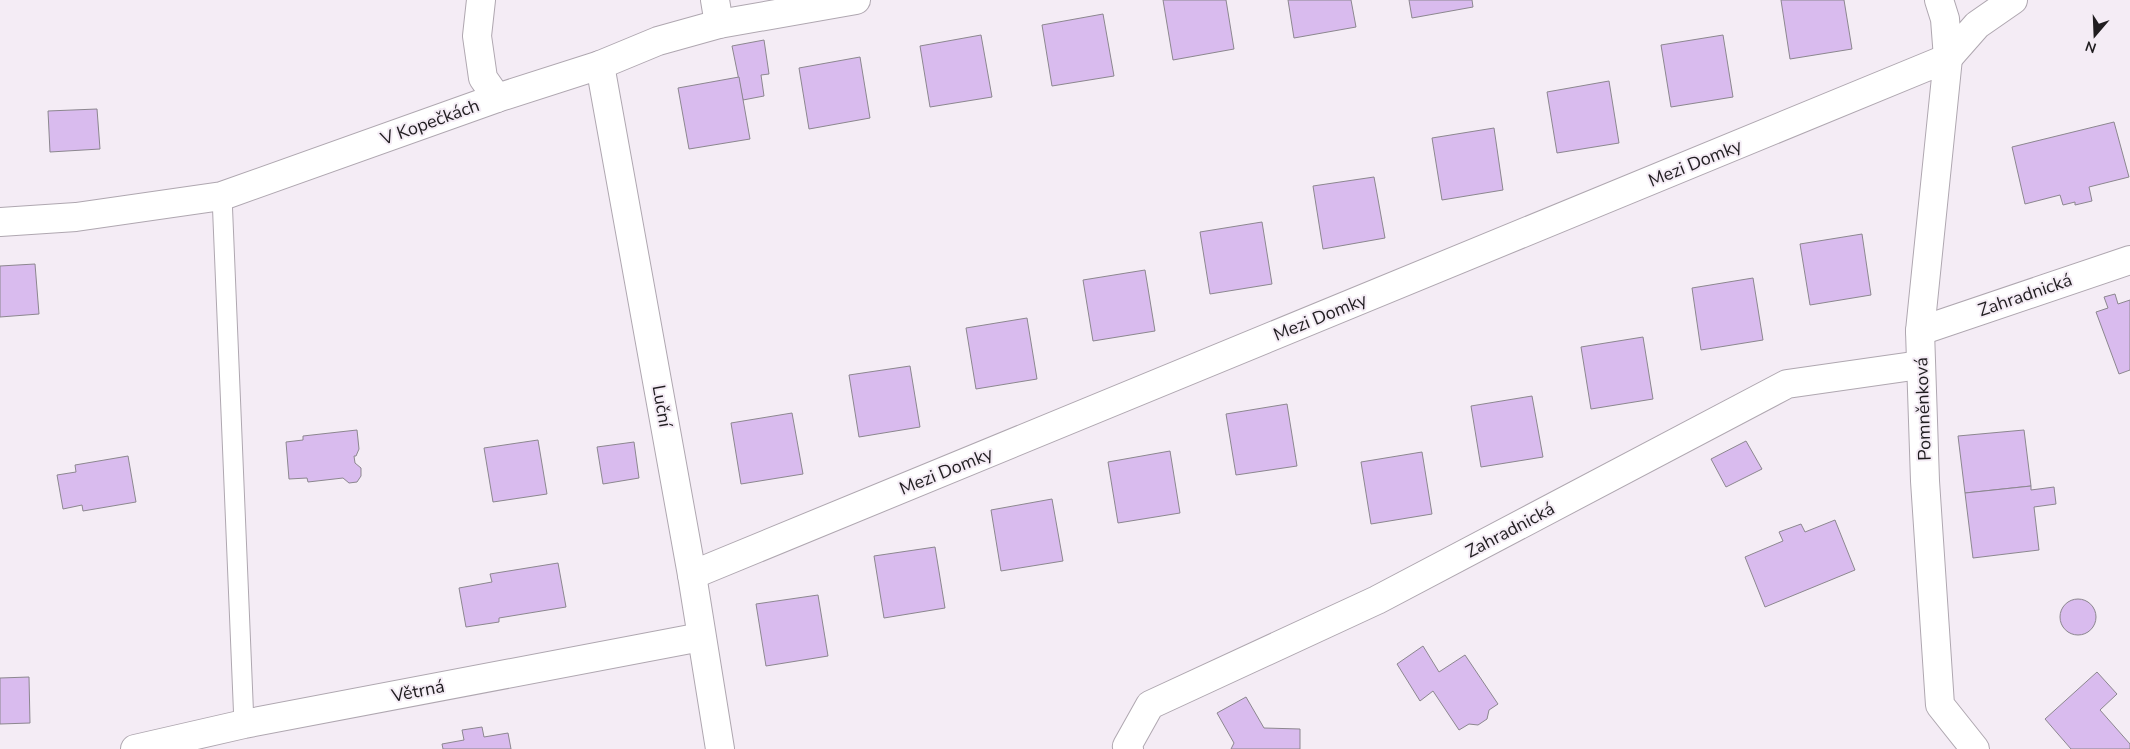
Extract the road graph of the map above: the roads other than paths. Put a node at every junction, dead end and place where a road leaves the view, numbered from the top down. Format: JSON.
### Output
{"nodes":[{"id":1,"x":481,"y":0,"type":"edge"},
{"id":2,"x":856,"y":0,"type":"edge"},
{"id":3,"x":1939,"y":0,"type":"edge"},
{"id":4,"x":2013,"y":0,"type":"edge"},
{"id":5,"x":717,"y":12,"type":"edge"},
{"id":6,"x":1948,"y":58,"type":"junction"},
{"id":7,"x":600,"y":64,"type":"junction"},
{"id":8,"x":497,"y":98,"type":"junction"},
{"id":9,"x":222,"y":196,"type":"junction"},
{"id":10,"x":0,"y":222,"type":"edge"},
{"id":11,"x":2130,"y":260,"type":"edge"},
{"id":12,"x":1920,"y":331,"type":"junction"},
{"id":13,"x":1920,"y":365,"type":"junction"},
{"id":14,"x":692,"y":575,"type":"junction"},
{"id":15,"x":701,"y":637,"type":"junction"},
{"id":16,"x":244,"y":724,"type":"junction"},
{"id":17,"x":1128,"y":747,"type":"edge"},
{"id":18,"x":135,"y":749,"type":"edge"},
{"id":19,"x":720,"y":749,"type":"edge"},
{"id":20,"x":1975,"y":749,"type":"edge"}],
"edges":[{"from":1,"to":8,"type":"street"},
{"from":2,"to":5,"type":"street","name":"V Kopečkách"},
{"from":3,"to":6,"type":"street"},
{"from":4,"to":6,"type":"street"},
{"from":5,"to":7,"type":"street","name":"V Kopečkách"},
{"from":6,"to":12,"type":"street","name":"Pomněnková"},
{"from":6,"to":14,"type":"street","name":"Mezi Domky"},
{"from":7,"to":8,"type":"street","name":"V Kopečkách"},
{"from":7,"to":14,"type":"street","name":"Luční"},
{"from":8,"to":9,"type":"street","name":"V Kopečkách"},
{"from":9,"to":10,"type":"street","name":"V Kopečkách"},
{"from":9,"to":16,"type":"lane"},
{"from":11,"to":12,"type":"street","name":"Zahradnická"},
{"from":12,"to":13,"type":"street","name":"Pomněnková"},
{"from":13,"to":17,"type":"street","name":"Zahradnická"},
{"from":13,"to":20,"type":"street","name":"Pomněnková"},
{"from":14,"to":15,"type":"street","name":"Luční"},
{"from":15,"to":16,"type":"street","name":"Větrná"},
{"from":15,"to":19,"type":"street","name":"Luční"},
{"from":16,"to":18,"type":"street","name":"Větrná"}]}
